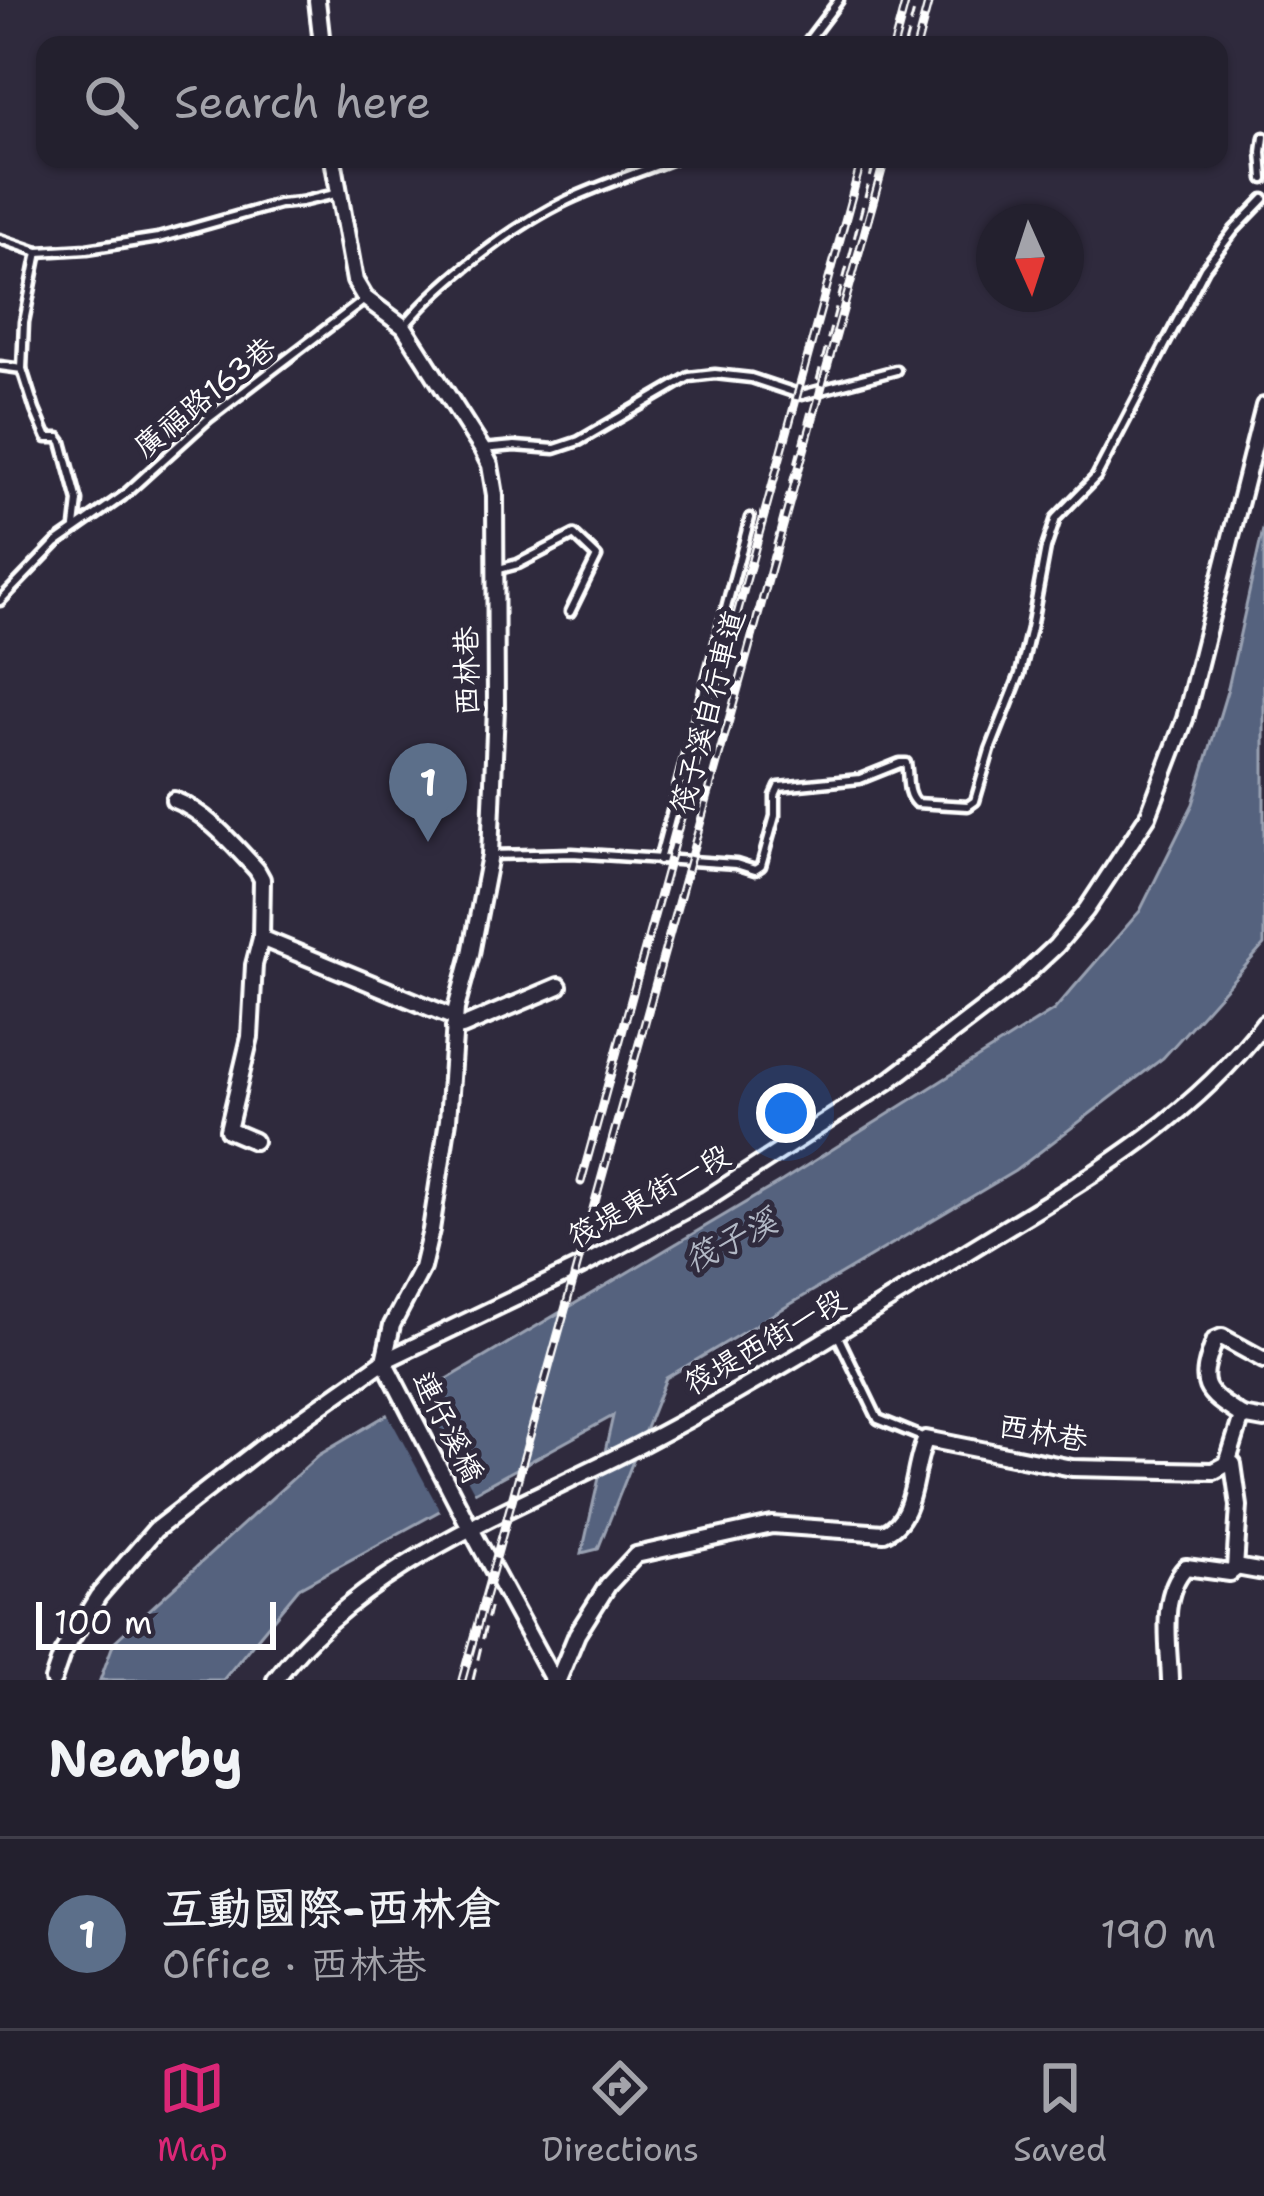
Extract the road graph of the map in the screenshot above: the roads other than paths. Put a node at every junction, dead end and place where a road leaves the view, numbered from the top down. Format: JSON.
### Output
{"nodes":[{"id":1,"x":317,"y":0,"type":"edge"},
{"id":2,"x":839,"y":0,"type":"edge"},
{"id":3,"x":321,"y":36,"type":"edge"},
{"id":4,"x":812,"y":36,"type":"edge"},
{"id":5,"x":1264,"y":137,"type":"edge"},
{"id":6,"x":334,"y":168,"type":"edge"},
{"id":7,"x":650,"y":168,"type":"edge"},
{"id":8,"x":1264,"y":179,"type":"edge"},
{"id":9,"x":338,"y":194,"type":"junction"},
{"id":10,"x":1264,"y":199,"type":"edge"},
{"id":11,"x":0,"y":239,"type":"edge"},
{"id":12,"x":38,"y":252,"type":"junction"},
{"id":13,"x":365,"y":298,"type":"junction"},
{"id":14,"x":404,"y":326,"type":"junction"},
{"id":15,"x":0,"y":366,"type":"edge"},
{"id":16,"x":22,"y":369,"type":"junction"},
{"id":17,"x":896,"y":370,"type":"dead end"},
{"id":18,"x":1264,"y":406,"type":"edge"},
{"id":19,"x":482,"y":448,"type":"junction"},
{"id":20,"x":750,"y":518,"type":"dead end"},
{"id":21,"x":73,"y":530,"type":"junction"},
{"id":22,"x":494,"y":569,"type":"junction"},
{"id":23,"x":0,"y":601,"type":"edge"},
{"id":24,"x":570,"y":613,"type":"dead end"},
{"id":25,"x":174,"y":800,"type":"dead end"},
{"id":26,"x":490,"y":855,"type":"junction"},
{"id":27,"x":659,"y":860,"type":"junction"},
{"id":28,"x":261,"y":938,"type":"junction"},
{"id":29,"x":559,"y":986,"type":"dead end"},
{"id":30,"x":454,"y":1023,"type":"junction"},
{"id":31,"x":1264,"y":1023,"type":"edge"},
{"id":32,"x":254,"y":1141,"type":"dead end"},
{"id":33,"x":836,"y":1334,"type":"junction"},
{"id":34,"x":1264,"y":1360,"type":"edge"},
{"id":35,"x":388,"y":1368,"type":"junction"},
{"id":36,"x":1242,"y":1416,"type":"junction"},
{"id":37,"x":1264,"y":1420,"type":"edge"},
{"id":38,"x":926,"y":1439,"type":"junction"},
{"id":39,"x":1227,"y":1464,"type":"junction"},
{"id":40,"x":468,"y":1523,"type":"junction"},
{"id":41,"x":1235,"y":1567,"type":"junction"},
{"id":42,"x":1264,"y":1572,"type":"edge"},
{"id":43,"x":53,"y":1680,"type":"edge"},
{"id":44,"x":275,"y":1680,"type":"edge"},
{"id":45,"x":555,"y":1680,"type":"edge"},
{"id":46,"x":1170,"y":1680,"type":"edge"}],
"edges":[{"from":1,"to":3,"type":"street"},
{"from":2,"to":4,"type":"lane"},
{"from":5,"to":8,"type":"lane"},
{"from":6,"to":9,"type":"street"},
{"from":7,"to":14,"type":"lane"},
{"from":9,"to":12,"type":"lane"},
{"from":9,"to":13,"type":"street"},
{"from":10,"to":27,"type":"lane"},
{"from":11,"to":12,"type":"lane"},
{"from":12,"to":16,"type":"lane"},
{"from":13,"to":14,"type":"street","name":"西林巷"},
{"from":13,"to":21,"type":"lane","name":"廣福路163巷"},
{"from":14,"to":19,"type":"street","name":"西林巷"},
{"from":15,"to":16,"type":"lane"},
{"from":16,"to":21,"type":"lane"},
{"from":17,"to":19,"type":"lane"},
{"from":18,"to":35,"type":"street","name":"筏堤東街一段"},
{"from":19,"to":22,"type":"street","name":"西林巷"},
{"from":20,"to":27,"type":"lane"},
{"from":21,"to":23,"type":"lane","name":"廣福路163巷"},
{"from":22,"to":24,"type":"lane"},
{"from":22,"to":26,"type":"street","name":"西林巷"},
{"from":25,"to":28,"type":"street"},
{"from":26,"to":27,"type":"lane"},
{"from":26,"to":30,"type":"street","name":"西林巷"},
{"from":28,"to":30,"type":"street"},
{"from":28,"to":32,"type":"street"},
{"from":29,"to":30,"type":"street"},
{"from":30,"to":35,"type":"street","name":"西林巷"},
{"from":31,"to":33,"type":"street","name":"筏堤西街一段"},
{"from":33,"to":38,"type":"lane"},
{"from":33,"to":40,"type":"street","name":"筏堤西街一段"},
{"from":34,"to":36,"type":"street"},
{"from":35,"to":40,"type":"street","name":"連仔溪橋"},
{"from":35,"to":43,"type":"street","name":"筏堤東街一段"},
{"from":36,"to":37,"type":"street"},
{"from":36,"to":39,"type":"street"},
{"from":38,"to":39,"type":"street","name":"西林巷"},
{"from":38,"to":45,"type":"street"},
{"from":39,"to":41,"type":"street"},
{"from":40,"to":44,"type":"street","name":"筏堤西街一段"},
{"from":40,"to":45,"type":"street","name":"連仔溪橋"},
{"from":41,"to":42,"type":"street"},
{"from":41,"to":46,"type":"street"}]}
